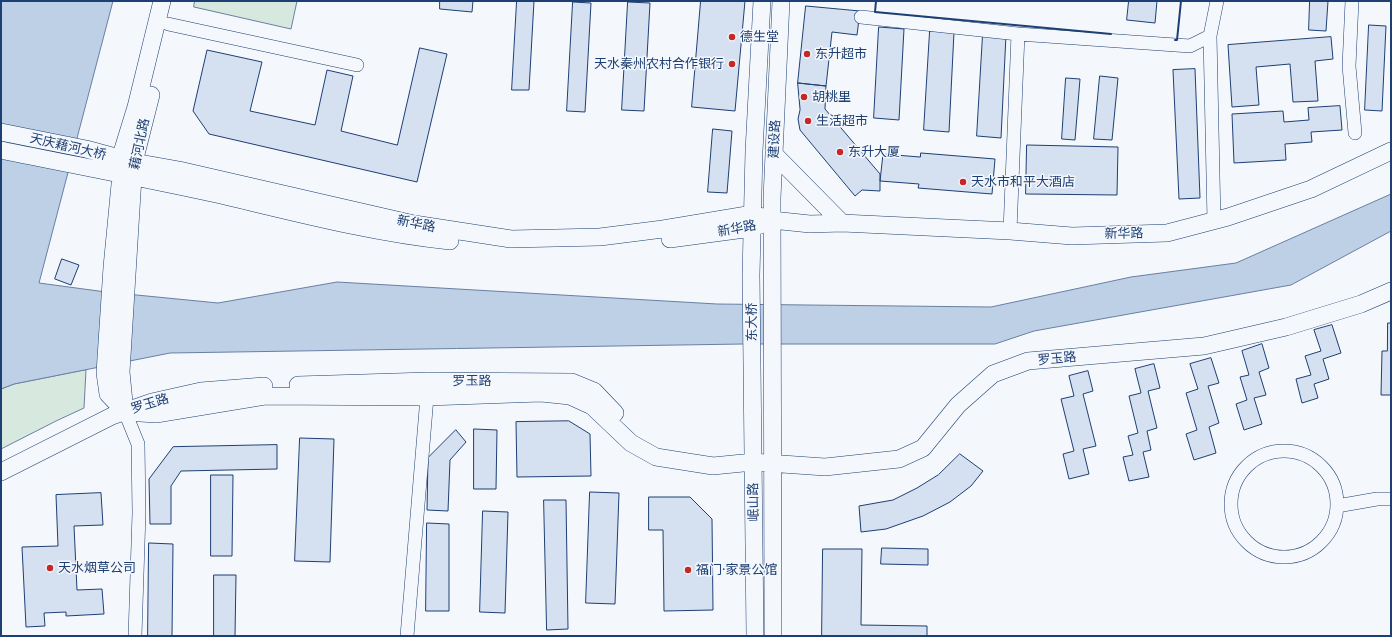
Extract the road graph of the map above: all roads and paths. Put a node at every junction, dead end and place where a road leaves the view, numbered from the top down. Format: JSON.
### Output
{"nodes":[{"id":1,"x":162,"y":1,"type":"edge"},
{"id":2,"x":174,"y":1,"type":"edge"},
{"id":3,"x":762,"y":1,"type":"edge"},
{"id":4,"x":781,"y":1,"type":"edge"},
{"id":5,"x":1217,"y":1,"type":"edge"},
{"id":6,"x":1352,"y":1,"type":"edge"},
{"id":7,"x":861,"y":18,"type":"dead end"},
{"id":8,"x":168,"y":24,"type":"junction"},
{"id":9,"x":1018,"y":34,"type":"junction"},
{"id":10,"x":1210,"y":36,"type":"junction"},
{"id":11,"x":357,"y":65,"type":"dead end"},
{"id":12,"x":1,"y":132,"type":"edge"},
{"id":13,"x":1355,"y":133,"type":"dead end"},
{"id":14,"x":1,"y":150,"type":"edge"},
{"id":15,"x":1391,"y":151,"type":"edge"},
{"id":16,"x":774,"y":154,"type":"junction"},
{"id":17,"x":127,"y":168,"type":"junction"},
{"id":18,"x":772,"y":220,"type":"junction"},
{"id":19,"x":752,"y":221,"type":"junction"},
{"id":20,"x":1214,"y":221,"type":"junction"},
{"id":21,"x":842,"y":223,"type":"junction"},
{"id":22,"x":1010,"y":231,"type":"junction"},
{"id":23,"x":751,"y":275,"type":"joint"},
{"id":24,"x":773,"y":277,"type":"joint"},
{"id":25,"x":1391,"y":291,"type":"edge"},
{"id":26,"x":752,"y":368,"type":"joint"},
{"id":27,"x":427,"y":397,"type":"junction"},
{"id":28,"x":125,"y":412,"type":"junction"},
{"id":29,"x":753,"y":462,"type":"junction"},
{"id":30,"x":773,"y":463,"type":"junction"},
{"id":31,"x":1,"y":472,"type":"edge"},
{"id":32,"x":1391,"y":500,"type":"edge"},
{"id":33,"x":1337,"y":506,"type":"junction"},
{"id":34,"x":135,"y":636,"type":"edge"},
{"id":35,"x":407,"y":636,"type":"edge"},
{"id":36,"x":755,"y":636,"type":"edge"},
{"id":37,"x":773,"y":636,"type":"edge"}],
"edges":[{"from":1,"to":17,"type":"main road","name":"藉河北路"},
{"from":2,"to":8,"type":"main road","name":"藉河北路"},
{"from":3,"to":19,"type":"main road","name":"建设路"},
{"from":4,"to":16,"type":"main road","name":"建设路"},
{"from":5,"to":10,"type":"street"},
{"from":6,"to":13,"type":"street"},
{"from":7,"to":9,"type":"street"},
{"from":8,"to":11,"type":"street"},
{"from":8,"to":17,"type":"main road","name":"藉河北路"},
{"from":9,"to":10,"type":"street"},
{"from":9,"to":22,"type":"street"},
{"from":10,"to":20,"type":"street"},
{"from":12,"to":17,"type":"main road","name":"天庆藉河大桥"},
{"from":14,"to":17,"type":"main road","name":"天庆藉河大桥"},
{"from":15,"to":20,"type":"main road","name":"新华路"},
{"from":16,"to":18,"type":"main road","name":"建设路"},
{"from":16,"to":21,"type":"main road"},
{"from":17,"to":19,"type":"main road","name":"新华路"},
{"from":17,"to":28,"type":"main road","name":"藉河北路"},
{"from":18,"to":19,"type":"main road","name":"新华路"},
{"from":18,"to":21,"type":"main road","name":"新华路"},
{"from":18,"to":24,"type":"main road","name":"建设路"},
{"from":19,"to":23,"type":"main road","name":"建设路"},
{"from":20,"to":22,"type":"main road","name":"新华路"},
{"from":21,"to":22,"type":"main road","name":"新华路"},
{"from":23,"to":26,"type":"main road","name":"东大桥"},
{"from":24,"to":30,"type":"main road","name":"东大桥"},
{"from":25,"to":30,"type":"main road","name":"罗玉路"},
{"from":26,"to":29,"type":"main road","name":"岷山路"},
{"from":27,"to":28,"type":"main road","name":"罗玉路"},
{"from":27,"to":29,"type":"main road","name":"罗玉路"},
{"from":27,"to":35,"type":"street"},
{"from":28,"to":29,"type":"main road","name":"罗玉路"},
{"from":28,"to":31,"type":"main road"},
{"from":28,"to":34,"type":"street"},
{"from":29,"to":30,"type":"main road","name":"罗玉路"},
{"from":29,"to":36,"type":"main road","name":"岷山路"},
{"from":30,"to":37,"type":"main road","name":"岷山路"},
{"from":32,"to":33,"type":"street"},
{"from":33,"to":33,"type":"street"}]}
